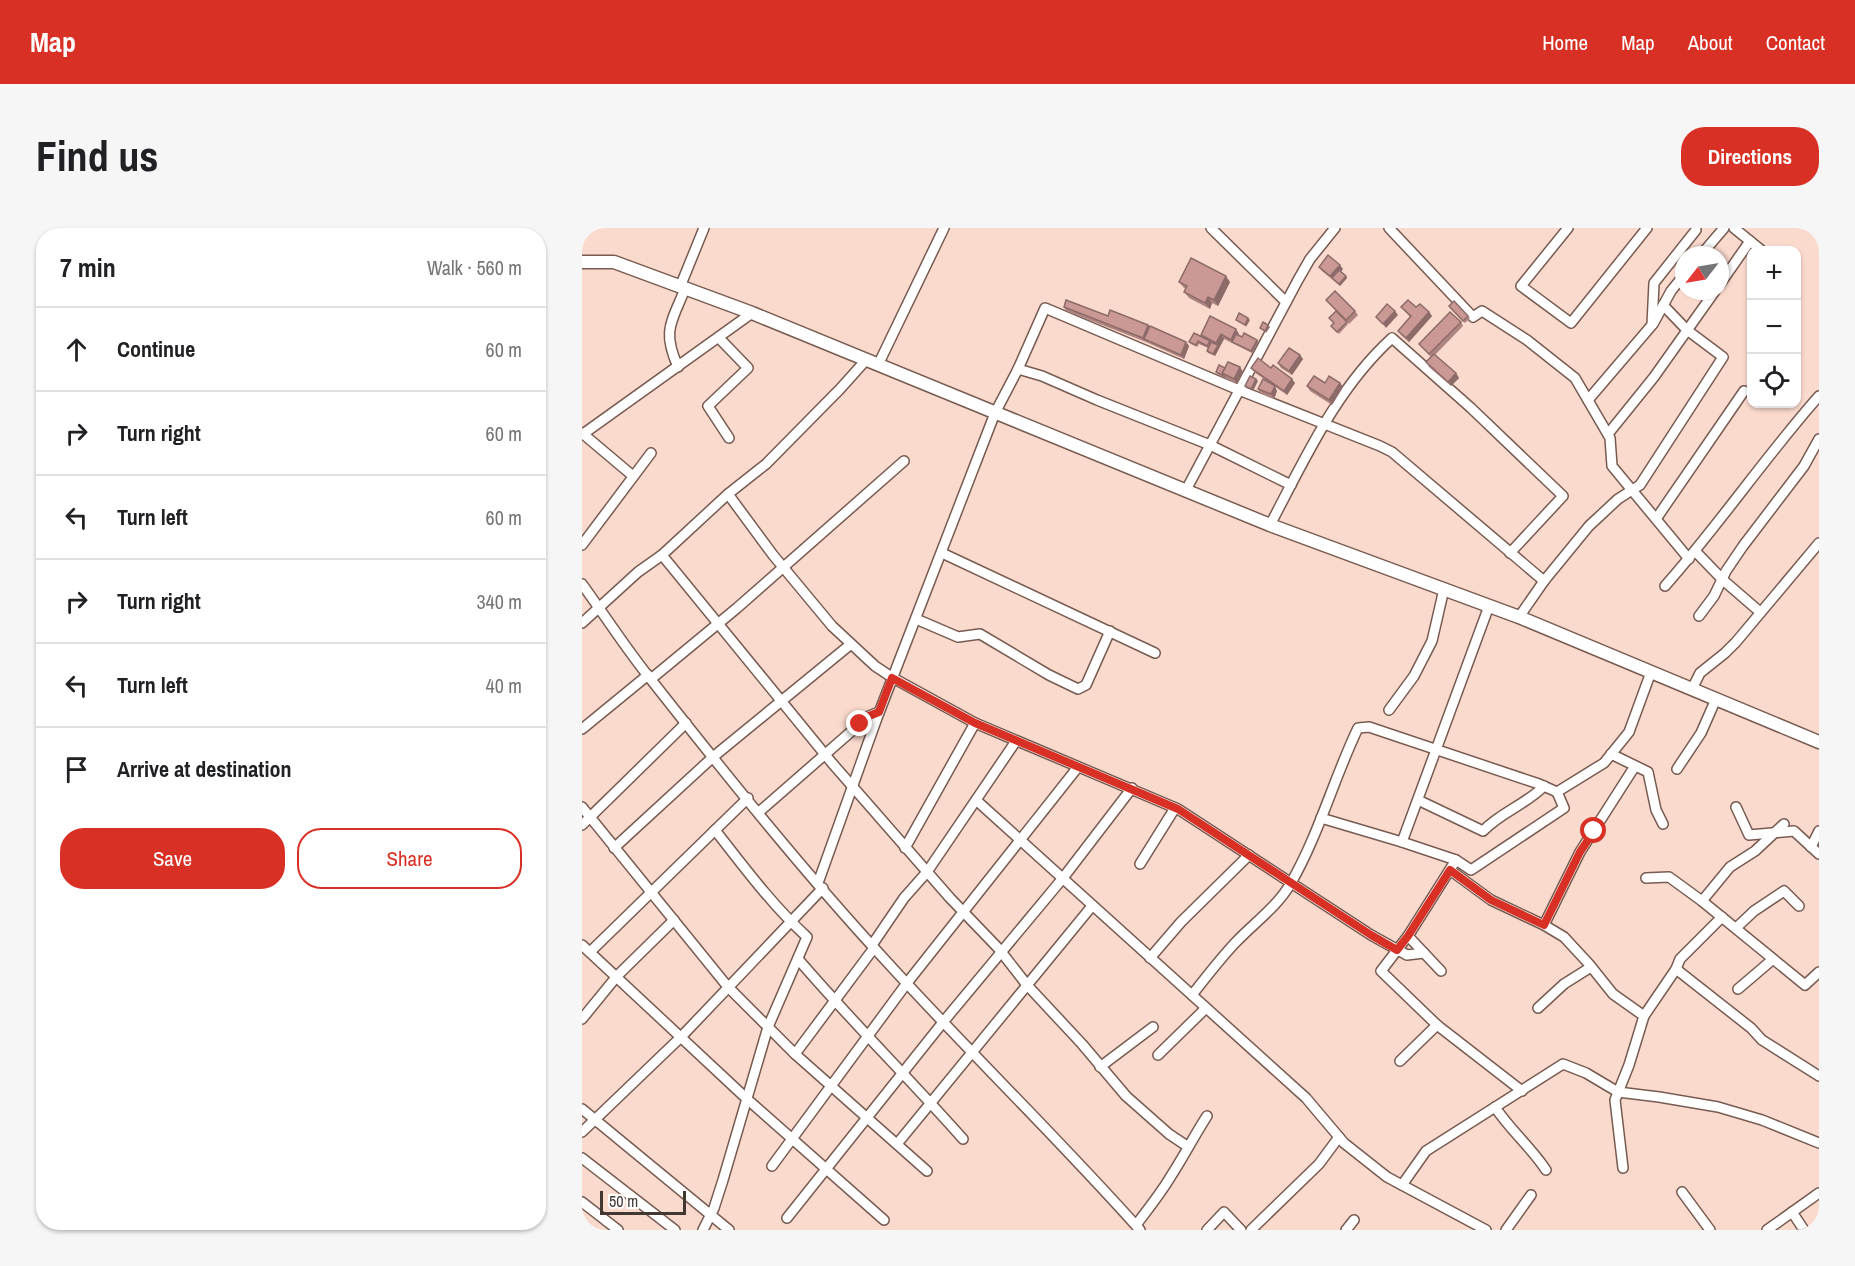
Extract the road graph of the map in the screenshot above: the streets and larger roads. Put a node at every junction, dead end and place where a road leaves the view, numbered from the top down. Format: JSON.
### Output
{"nodes":[{"id":1,"x":704,"y":228,"type":"edge"},
{"id":2,"x":944,"y":228,"type":"edge"},
{"id":3,"x":1211,"y":228,"type":"edge"},
{"id":4,"x":1335,"y":228,"type":"edge"},
{"id":5,"x":1389,"y":228,"type":"edge"},
{"id":6,"x":1568,"y":228,"type":"edge"},
{"id":7,"x":1647,"y":228,"type":"edge"},
{"id":8,"x":1724,"y":228,"type":"edge"},
{"id":9,"x":1734,"y":228,"type":"edge"},
{"id":10,"x":1696,"y":230,"type":"dead end"},
{"id":11,"x":1750,"y":241,"type":"junction"},
{"id":12,"x":1709,"y":246,"type":"edge"},
{"id":13,"x":1756,"y":246,"type":"edge"},
{"id":14,"x":582,"y":262,"type":"edge"},
{"id":15,"x":1729,"y":271,"type":"edge"},
{"id":16,"x":1675,"y":286,"type":"edge"},
{"id":17,"x":682,"y":288,"type":"junction"},
{"id":18,"x":1709,"y":300,"type":"edge"},
{"id":19,"x":1286,"y":302,"type":"junction"},
{"id":20,"x":1663,"y":305,"type":"junction"},
{"id":21,"x":752,"y":313,"type":"junction"},
{"id":22,"x":1652,"y":325,"type":"junction"},
{"id":23,"x":1687,"y":330,"type":"junction"},
{"id":24,"x":719,"y":338,"type":"junction"},
{"id":25,"x":872,"y":362,"type":"junction"},
{"id":26,"x":678,"y":367,"type":"junction"},
{"id":27,"x":1018,"y":369,"type":"junction"},
{"id":28,"x":1239,"y":390,"type":"junction"},
{"id":29,"x":1744,"y":391,"type":"dead end"},
{"id":30,"x":1819,"y":396,"type":"edge"},
{"id":31,"x":1588,"y":400,"type":"junction"},
{"id":32,"x":995,"y":413,"type":"junction"},
{"id":33,"x":1325,"y":423,"type":"junction"},
{"id":34,"x":582,"y":434,"type":"edge"},
{"id":35,"x":1608,"y":434,"type":"junction"},
{"id":36,"x":729,"y":438,"type":"dead end"},
{"id":37,"x":1819,"y":439,"type":"edge"},
{"id":38,"x":1210,"y":445,"type":"junction"},
{"id":39,"x":651,"y":453,"type":"dead end"},
{"id":40,"x":904,"y":461,"type":"dead end"},
{"id":41,"x":633,"y":476,"type":"junction"},
{"id":42,"x":1291,"y":485,"type":"junction"},
{"id":43,"x":1186,"y":490,"type":"junction"},
{"id":44,"x":1633,"y":490,"type":"junction"},
{"id":45,"x":728,"y":494,"type":"junction"},
{"id":46,"x":1656,"y":519,"type":"junction"},
{"id":47,"x":1270,"y":525,"type":"junction"},
{"id":48,"x":1819,"y":543,"type":"edge"},
{"id":49,"x":582,"y":545,"type":"edge"},
{"id":50,"x":942,"y":553,"type":"junction"},
{"id":51,"x":1510,"y":553,"type":"junction"},
{"id":52,"x":662,"y":555,"type":"junction"},
{"id":53,"x":1692,"y":555,"type":"junction"},
{"id":54,"x":784,"y":568,"type":"junction"},
{"id":55,"x":1723,"y":580,"type":"junction"},
{"id":56,"x":1544,"y":581,"type":"junction"},
{"id":57,"x":582,"y":584,"type":"edge"},
{"id":58,"x":1665,"y":586,"type":"dead end"},
{"id":59,"x":1444,"y":589,"type":"junction"},
{"id":60,"x":1489,"y":606,"type":"junction"},
{"id":61,"x":599,"y":608,"type":"junction"},
{"id":62,"x":1760,"y":612,"type":"junction"},
{"id":63,"x":1699,"y":616,"type":"dead end"},
{"id":64,"x":1519,"y":617,"type":"junction"},
{"id":65,"x":916,"y":619,"type":"junction"},
{"id":66,"x":582,"y":622,"type":"edge"},
{"id":67,"x":718,"y":623,"type":"junction"},
{"id":68,"x":1110,"y":631,"type":"junction"},
{"id":69,"x":851,"y":644,"type":"junction"},
{"id":70,"x":1155,"y":653,"type":"dead end"},
{"id":71,"x":1652,"y":672,"type":"junction"},
{"id":72,"x":649,"y":677,"type":"junction"},
{"id":73,"x":892,"y":678,"type":"junction"},
{"id":74,"x":1692,"y":689,"type":"junction"},
{"id":75,"x":1716,"y":699,"type":"junction"},
{"id":76,"x":781,"y":701,"type":"junction"},
{"id":77,"x":1389,"y":710,"type":"dead end"},
{"id":78,"x":879,"y":712,"type":"junction"},
{"id":79,"x":686,"y":723,"type":"junction"},
{"id":80,"x":975,"y":723,"type":"junction"},
{"id":81,"x":583,"y":726,"type":"edge"},
{"id":82,"x":1016,"y":741,"type":"junction"},
{"id":83,"x":1819,"y":742,"type":"edge"},
{"id":84,"x":1436,"y":751,"type":"junction"},
{"id":85,"x":1611,"y":754,"type":"junction"},
{"id":86,"x":825,"y":755,"type":"junction"},
{"id":87,"x":713,"y":757,"type":"junction"},
{"id":88,"x":1635,"y":766,"type":"junction"},
{"id":89,"x":1078,"y":767,"type":"junction"},
{"id":90,"x":1677,"y":769,"type":"dead end"},
{"id":91,"x":1544,"y":786,"type":"junction"},
{"id":92,"x":852,"y":787,"type":"junction"},
{"id":93,"x":1132,"y":788,"type":"junction"},
{"id":94,"x":1557,"y":792,"type":"junction"},
{"id":95,"x":748,"y":798,"type":"junction"},
{"id":96,"x":976,"y":800,"type":"junction"},
{"id":97,"x":1418,"y":800,"type":"junction"},
{"id":98,"x":582,"y":807,"type":"edge"},
{"id":99,"x":1175,"y":807,"type":"junction"},
{"id":100,"x":1736,"y":807,"type":"dead end"},
{"id":101,"x":759,"y":812,"type":"junction"},
{"id":102,"x":590,"y":817,"type":"junction"},
{"id":103,"x":1321,"y":818,"type":"junction"},
{"id":104,"x":1663,"y":824,"type":"dead end"},
{"id":105,"x":1784,"y":824,"type":"dead end"},
{"id":106,"x":582,"y":825,"type":"edge"},
{"id":107,"x":715,"y":830,"type":"junction"},
{"id":108,"x":1819,"y":831,"type":"edge"},
{"id":109,"x":1774,"y":834,"type":"junction"},
{"id":110,"x":1021,"y":840,"type":"junction"},
{"id":111,"x":1402,"y":842,"type":"junction"},
{"id":112,"x":1811,"y":847,"type":"junction"},
{"id":113,"x":614,"y":848,"type":"junction"},
{"id":114,"x":905,"y":848,"type":"junction"},
{"id":115,"x":1819,"y":854,"type":"edge"},
{"id":116,"x":1249,"y":855,"type":"junction"},
{"id":117,"x":1456,"y":860,"type":"junction"},
{"id":118,"x":1140,"y":864,"type":"dead end"},
{"id":119,"x":1450,"y":870,"type":"junction"},
{"id":120,"x":927,"y":872,"type":"junction"},
{"id":121,"x":1063,"y":878,"type":"junction"},
{"id":122,"x":1646,"y":878,"type":"dead end"},
{"id":123,"x":1291,"y":883,"type":"junction"},
{"id":124,"x":821,"y":886,"type":"junction"},
{"id":125,"x":651,"y":892,"type":"junction"},
{"id":126,"x":1702,"y":901,"type":"junction"},
{"id":127,"x":1092,"y":906,"type":"junction"},
{"id":128,"x":1799,"y":906,"type":"dead end"},
{"id":129,"x":964,"y":913,"type":"junction"},
{"id":130,"x":1722,"y":916,"type":"junction"},
{"id":131,"x":674,"y":920,"type":"junction"},
{"id":132,"x":791,"y":922,"type":"junction"},
{"id":133,"x":1544,"y":925,"type":"junction"},
{"id":134,"x":1736,"y":928,"type":"junction"},
{"id":135,"x":1408,"y":936,"type":"junction"},
{"id":136,"x":873,"y":946,"type":"junction"},
{"id":137,"x":585,"y":948,"type":"edge"},
{"id":138,"x":1397,"y":950,"type":"junction"},
{"id":139,"x":1002,"y":953,"type":"junction"},
{"id":140,"x":1424,"y":953,"type":"junction"},
{"id":141,"x":1150,"y":958,"type":"junction"},
{"id":142,"x":798,"y":959,"type":"junction"},
{"id":143,"x":1772,"y":960,"type":"junction"},
{"id":144,"x":1591,"y":967,"type":"junction"},
{"id":145,"x":1676,"y":969,"type":"junction"},
{"id":146,"x":1441,"y":971,"type":"dead end"},
{"id":147,"x":1819,"y":972,"type":"edge"},
{"id":148,"x":618,"y":976,"type":"junction"},
{"id":149,"x":908,"y":983,"type":"junction"},
{"id":150,"x":1027,"y":985,"type":"junction"},
{"id":151,"x":728,"y":987,"type":"junction"},
{"id":152,"x":1738,"y":989,"type":"dead end"},
{"id":153,"x":1192,"y":995,"type":"junction"},
{"id":154,"x":834,"y":1001,"type":"junction"},
{"id":155,"x":1206,"y":1008,"type":"junction"},
{"id":156,"x":1538,"y":1008,"type":"dead end"},
{"id":157,"x":1644,"y":1017,"type":"junction"},
{"id":158,"x":582,"y":1019,"type":"edge"},
{"id":159,"x":944,"y":1021,"type":"junction"},
{"id":160,"x":1437,"y":1025,"type":"junction"},
{"id":161,"x":768,"y":1027,"type":"junction"},
{"id":162,"x":1153,"y":1027,"type":"dead end"},
{"id":163,"x":681,"y":1037,"type":"junction"},
{"id":164,"x":867,"y":1037,"type":"junction"},
{"id":165,"x":973,"y":1051,"type":"junction"},
{"id":166,"x":795,"y":1054,"type":"junction"},
{"id":167,"x":1158,"y":1055,"type":"dead end"},
{"id":168,"x":1400,"y":1061,"type":"dead end"},
{"id":169,"x":1100,"y":1067,"type":"junction"},
{"id":170,"x":902,"y":1073,"type":"junction"},
{"id":171,"x":1819,"y":1076,"type":"edge"},
{"id":172,"x":831,"y":1086,"type":"junction"},
{"id":173,"x":1522,"y":1091,"type":"junction"},
{"id":174,"x":1618,"y":1092,"type":"junction"},
{"id":175,"x":747,"y":1099,"type":"junction"},
{"id":176,"x":931,"y":1102,"type":"junction"},
{"id":177,"x":1495,"y":1107,"type":"junction"},
{"id":178,"x":582,"y":1109,"type":"edge"},
{"id":179,"x":1207,"y":1116,"type":"dead end"},
{"id":180,"x":867,"y":1117,"type":"junction"},
{"id":181,"x":595,"y":1119,"type":"junction"},
{"id":182,"x":582,"y":1131,"type":"edge"},
{"id":183,"x":1339,"y":1137,"type":"junction"},
{"id":184,"x":792,"y":1139,"type":"junction"},
{"id":185,"x":963,"y":1139,"type":"dead end"},
{"id":186,"x":1819,"y":1143,"type":"edge"},
{"id":187,"x":897,"y":1144,"type":"junction"},
{"id":188,"x":1188,"y":1146,"type":"junction"},
{"id":189,"x":582,"y":1158,"type":"edge"},
{"id":190,"x":772,"y":1166,"type":"dead end"},
{"id":191,"x":826,"y":1168,"type":"junction"},
{"id":192,"x":1623,"y":1168,"type":"dead end"},
{"id":193,"x":1546,"y":1170,"type":"dead end"},
{"id":194,"x":927,"y":1171,"type":"dead end"},
{"id":195,"x":1402,"y":1185,"type":"junction"},
{"id":196,"x":1682,"y":1192,"type":"dead end"},
{"id":197,"x":1819,"y":1193,"type":"edge"},
{"id":198,"x":1531,"y":1195,"type":"dead end"},
{"id":199,"x":582,"y":1202,"type":"edge"},
{"id":200,"x":1792,"y":1212,"type":"junction"},
{"id":201,"x":710,"y":1214,"type":"junction"},
{"id":202,"x":786,"y":1218,"type":"dead end"},
{"id":203,"x":884,"y":1220,"type":"dead end"},
{"id":204,"x":1354,"y":1221,"type":"dead end"},
{"id":205,"x":1138,"y":1228,"type":"edge"},
{"id":206,"x":618,"y":1230,"type":"edge"},
{"id":207,"x":675,"y":1230,"type":"edge"},
{"id":208,"x":703,"y":1230,"type":"edge"},
{"id":209,"x":729,"y":1230,"type":"edge"},
{"id":210,"x":1207,"y":1230,"type":"edge"},
{"id":211,"x":1240,"y":1230,"type":"edge"},
{"id":212,"x":1251,"y":1230,"type":"edge"},
{"id":213,"x":1346,"y":1230,"type":"edge"},
{"id":214,"x":1486,"y":1230,"type":"edge"},
{"id":215,"x":1506,"y":1230,"type":"edge"},
{"id":216,"x":1710,"y":1230,"type":"edge"},
{"id":217,"x":1767,"y":1230,"type":"edge"},
{"id":218,"x":1804,"y":1230,"type":"edge"}],
"edges":[{"from":1,"to":17,"type":"street"},
{"from":2,"to":25,"type":"street"},
{"from":3,"to":19,"type":"street"},
{"from":4,"to":19,"type":"street"},
{"from":5,"to":31,"type":"street"},
{"from":6,"to":7,"type":"street"},
{"from":8,"to":12,"type":"street"},
{"from":9,"to":11,"type":"street"},
{"from":10,"to":22,"type":"street"},
{"from":11,"to":13,"type":"street"},
{"from":11,"to":15,"type":"street"},
{"from":14,"to":17,"type":"street"},
{"from":16,"to":20,"type":"street"},
{"from":17,"to":21,"type":"street"},
{"from":17,"to":26,"type":"street"},
{"from":18,"to":23,"type":"street"},
{"from":19,"to":28,"type":"street"},
{"from":20,"to":22,"type":"street"},
{"from":20,"to":23,"type":"street"},
{"from":21,"to":24,"type":"street"},
{"from":21,"to":25,"type":"street"},
{"from":22,"to":31,"type":"street"},
{"from":23,"to":35,"type":"street"},
{"from":23,"to":44,"type":"street"},
{"from":24,"to":26,"type":"street"},
{"from":24,"to":36,"type":"street"},
{"from":25,"to":32,"type":"street"},
{"from":25,"to":45,"type":"street"},
{"from":26,"to":34,"type":"street"},
{"from":27,"to":28,"type":"street"},
{"from":27,"to":32,"type":"street"},
{"from":27,"to":38,"type":"street"},
{"from":28,"to":33,"type":"street"},
{"from":28,"to":38,"type":"street"},
{"from":29,"to":46,"type":"street"},
{"from":30,"to":53,"type":"street"},
{"from":31,"to":35,"type":"street"},
{"from":32,"to":43,"type":"street"},
{"from":32,"to":50,"type":"street"},
{"from":33,"to":42,"type":"street"},
{"from":33,"to":51,"type":"street"},
{"from":33,"to":51,"type":"street"},
{"from":34,"to":41,"type":"street"},
{"from":35,"to":44,"type":"street"},
{"from":37,"to":55,"type":"street"},
{"from":38,"to":42,"type":"street"},
{"from":38,"to":43,"type":"street"},
{"from":39,"to":41,"type":"street"},
{"from":40,"to":54,"type":"street"},
{"from":41,"to":49,"type":"street"},
{"from":42,"to":47,"type":"street"},
{"from":43,"to":47,"type":"street"},
{"from":44,"to":46,"type":"street"},
{"from":44,"to":56,"type":"street"},
{"from":45,"to":52,"type":"street"},
{"from":45,"to":54,"type":"street"},
{"from":46,"to":53,"type":"street"},
{"from":47,"to":59,"type":"street"},
{"from":48,"to":62,"type":"street"},
{"from":50,"to":65,"type":"street"},
{"from":50,"to":68,"type":"street"},
{"from":51,"to":56,"type":"street"},
{"from":52,"to":61,"type":"street"},
{"from":52,"to":67,"type":"street"},
{"from":53,"to":55,"type":"street"},
{"from":53,"to":58,"type":"street"},
{"from":54,"to":67,"type":"street"},
{"from":54,"to":69,"type":"street"},
{"from":55,"to":62,"type":"street"},
{"from":55,"to":63,"type":"street"},
{"from":56,"to":64,"type":"street"},
{"from":57,"to":61,"type":"street"},
{"from":59,"to":60,"type":"street"},
{"from":59,"to":77,"type":"street"},
{"from":60,"to":64,"type":"street"},
{"from":60,"to":84,"type":"street"},
{"from":61,"to":66,"type":"street"},
{"from":61,"to":72,"type":"street"},
{"from":62,"to":74,"type":"street"},
{"from":64,"to":71,"type":"street"},
{"from":65,"to":68,"type":"street"},
{"from":65,"to":73,"type":"street"},
{"from":67,"to":72,"type":"street"},
{"from":67,"to":76,"type":"street"},
{"from":68,"to":70,"type":"street"},
{"from":69,"to":73,"type":"street"},
{"from":69,"to":76,"type":"street"},
{"from":71,"to":74,"type":"street"},
{"from":71,"to":85,"type":"street"},
{"from":72,"to":79,"type":"street"},
{"from":72,"to":81,"type":"street"},
{"from":73,"to":78,"type":"street"},
{"from":73,"to":80,"type":"street"},
{"from":74,"to":75,"type":"street"},
{"from":75,"to":83,"type":"street"},
{"from":75,"to":90,"type":"street"},
{"from":76,"to":86,"type":"street"},
{"from":76,"to":87,"type":"street"},
{"from":78,"to":86,"type":"street"},
{"from":78,"to":92,"type":"street"},
{"from":79,"to":87,"type":"street"},
{"from":79,"to":102,"type":"street"},
{"from":80,"to":82,"type":"street"},
{"from":80,"to":114,"type":"street"},
{"from":82,"to":89,"type":"street"},
{"from":82,"to":96,"type":"street"},
{"from":84,"to":91,"type":"street"},
{"from":84,"to":97,"type":"street"},
{"from":84,"to":103,"type":"street"},
{"from":85,"to":88,"type":"street"},
{"from":85,"to":94,"type":"street"},
{"from":86,"to":92,"type":"street"},
{"from":86,"to":101,"type":"street"},
{"from":87,"to":95,"type":"street"},
{"from":87,"to":113,"type":"street"},
{"from":88,"to":104,"type":"street"},
{"from":88,"to":133,"type":"street"},
{"from":89,"to":93,"type":"street"},
{"from":89,"to":110,"type":"street"},
{"from":91,"to":94,"type":"street"},
{"from":91,"to":97,"type":"street"},
{"from":92,"to":114,"type":"street"},
{"from":92,"to":124,"type":"street"},
{"from":93,"to":99,"type":"street"},
{"from":93,"to":121,"type":"street"},
{"from":94,"to":117,"type":"street"},
{"from":95,"to":101,"type":"street"},
{"from":95,"to":107,"type":"street"},
{"from":96,"to":110,"type":"street"},
{"from":96,"to":120,"type":"street"},
{"from":97,"to":111,"type":"street"},
{"from":98,"to":102,"type":"street"},
{"from":99,"to":116,"type":"street"},
{"from":99,"to":118,"type":"street"},
{"from":100,"to":109,"type":"street"},
{"from":101,"to":124,"type":"street"},
{"from":102,"to":106,"type":"street"},
{"from":102,"to":113,"type":"street"},
{"from":103,"to":111,"type":"street"},
{"from":103,"to":123,"type":"street"},
{"from":105,"to":109,"type":"street"},
{"from":107,"to":125,"type":"street"},
{"from":107,"to":132,"type":"street"},
{"from":108,"to":112,"type":"street"},
{"from":109,"to":112,"type":"street"},
{"from":109,"to":126,"type":"street"},
{"from":110,"to":121,"type":"street"},
{"from":110,"to":129,"type":"street"},
{"from":111,"to":117,"type":"street"},
{"from":112,"to":115,"type":"street"},
{"from":113,"to":125,"type":"street"},
{"from":114,"to":120,"type":"street"},
{"from":116,"to":123,"type":"street"},
{"from":116,"to":141,"type":"street"},
{"from":117,"to":119,"type":"street"},
{"from":119,"to":133,"type":"street"},
{"from":119,"to":135,"type":"street"},
{"from":120,"to":129,"type":"street"},
{"from":120,"to":136,"type":"street"},
{"from":121,"to":127,"type":"street"},
{"from":121,"to":139,"type":"street"},
{"from":122,"to":126,"type":"street"},
{"from":123,"to":138,"type":"street"},
{"from":123,"to":153,"type":"street"},
{"from":124,"to":132,"type":"street"},
{"from":124,"to":136,"type":"street"},
{"from":125,"to":131,"type":"street"},
{"from":125,"to":137,"type":"street"},
{"from":126,"to":130,"type":"street"},
{"from":127,"to":141,"type":"street"},
{"from":127,"to":150,"type":"street"},
{"from":128,"to":134,"type":"street"},
{"from":129,"to":139,"type":"street"},
{"from":129,"to":149,"type":"street"},
{"from":130,"to":134,"type":"street"},
{"from":130,"to":145,"type":"street"},
{"from":131,"to":148,"type":"street"},
{"from":131,"to":151,"type":"street"},
{"from":132,"to":142,"type":"street"},
{"from":132,"to":151,"type":"street"},
{"from":133,"to":144,"type":"street"},
{"from":134,"to":143,"type":"street"},
{"from":135,"to":138,"type":"street"},
{"from":135,"to":140,"type":"street"},
{"from":136,"to":149,"type":"street"},
{"from":136,"to":154,"type":"street"},
{"from":137,"to":148,"type":"street"},
{"from":138,"to":140,"type":"street"},
{"from":138,"to":160,"type":"street"},
{"from":139,"to":150,"type":"street"},
{"from":139,"to":159,"type":"street"},
{"from":140,"to":146,"type":"street"},
{"from":141,"to":153,"type":"street"},
{"from":142,"to":154,"type":"street"},
{"from":142,"to":161,"type":"street"},
{"from":143,"to":147,"type":"street"},
{"from":143,"to":152,"type":"street"},
{"from":144,"to":156,"type":"street"},
{"from":144,"to":157,"type":"street"},
{"from":145,"to":157,"type":"street"},
{"from":145,"to":171,"type":"street"},
{"from":148,"to":158,"type":"street"},
{"from":148,"to":163,"type":"street"},
{"from":149,"to":159,"type":"street"},
{"from":149,"to":164,"type":"street"},
{"from":150,"to":165,"type":"street"},
{"from":150,"to":169,"type":"street"},
{"from":151,"to":161,"type":"street"},
{"from":151,"to":163,"type":"street"},
{"from":153,"to":155,"type":"street"},
{"from":154,"to":164,"type":"street"},
{"from":154,"to":166,"type":"street"},
{"from":155,"to":167,"type":"street"},
{"from":155,"to":183,"type":"street"},
{"from":157,"to":174,"type":"street"},
{"from":159,"to":165,"type":"street"},
{"from":159,"to":170,"type":"street"},
{"from":160,"to":168,"type":"street"},
{"from":160,"to":173,"type":"street"},
{"from":161,"to":166,"type":"street"},
{"from":161,"to":175,"type":"street"},
{"from":162,"to":169,"type":"street"},
{"from":163,"to":175,"type":"street"},
{"from":163,"to":181,"type":"street"},
{"from":164,"to":170,"type":"street"},
{"from":164,"to":172,"type":"street"},
{"from":165,"to":176,"type":"street"},
{"from":165,"to":205,"type":"street"},
{"from":166,"to":172,"type":"street"},
{"from":169,"to":188,"type":"street"},
{"from":170,"to":176,"type":"street"},
{"from":170,"to":180,"type":"street"},
{"from":172,"to":180,"type":"street"},
{"from":172,"to":184,"type":"street"},
{"from":173,"to":174,"type":"street"},
{"from":173,"to":177,"type":"street"},
{"from":174,"to":186,"type":"street"},
{"from":174,"to":192,"type":"street"},
{"from":175,"to":184,"type":"street"},
{"from":175,"to":201,"type":"street"},
{"from":176,"to":185,"type":"street"},
{"from":176,"to":187,"type":"street"},
{"from":177,"to":193,"type":"street"},
{"from":177,"to":195,"type":"street"},
{"from":178,"to":181,"type":"street"},
{"from":179,"to":188,"type":"street"},
{"from":180,"to":187,"type":"street"},
{"from":180,"to":191,"type":"street"},
{"from":181,"to":182,"type":"street"},
{"from":181,"to":201,"type":"street"},
{"from":183,"to":195,"type":"street"},
{"from":183,"to":212,"type":"street"},
{"from":184,"to":190,"type":"street"},
{"from":184,"to":191,"type":"street"},
{"from":187,"to":194,"type":"street"},
{"from":188,"to":205,"type":"street"},
{"from":189,"to":207,"type":"street"},
{"from":191,"to":202,"type":"street"},
{"from":191,"to":203,"type":"street"},
{"from":195,"to":214,"type":"street"},
{"from":196,"to":216,"type":"street"},
{"from":197,"to":200,"type":"street"},
{"from":198,"to":215,"type":"street"},
{"from":199,"to":206,"type":"street"},
{"from":200,"to":217,"type":"street"},
{"from":200,"to":218,"type":"street"},
{"from":201,"to":208,"type":"street"},
{"from":201,"to":209,"type":"street"},
{"from":204,"to":213,"type":"street"},
{"from":210,"to":211,"type":"street"}]}
